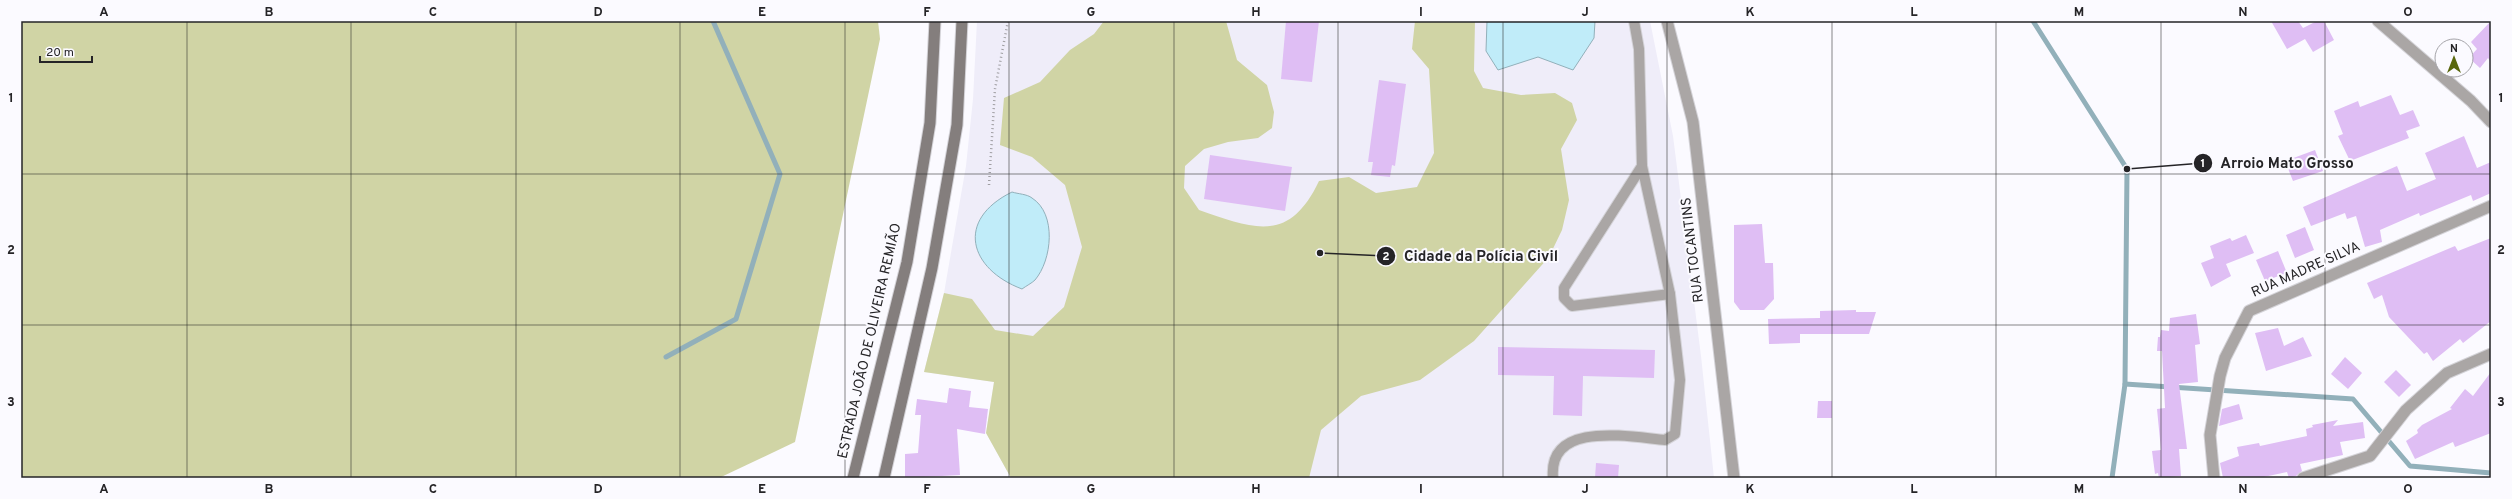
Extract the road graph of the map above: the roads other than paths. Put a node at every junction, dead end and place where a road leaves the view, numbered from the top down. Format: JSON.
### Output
{"nodes":[{"id":1,"x":935,"y":21,"type":"edge"},
{"id":2,"x":962,"y":21,"type":"edge"},
{"id":3,"x":1634,"y":21,"type":"edge"},
{"id":4,"x":1667,"y":21,"type":"edge"},
{"id":5,"x":2378,"y":21,"type":"edge"},
{"id":6,"x":2491,"y":122,"type":"edge"},
{"id":7,"x":1642,"y":166,"type":"junction"},
{"id":8,"x":2491,"y":206,"type":"edge"},
{"id":9,"x":1670,"y":294,"type":"junction"},
{"id":10,"x":2491,"y":354,"type":"edge"},
{"id":11,"x":853,"y":478,"type":"edge"},
{"id":12,"x":884,"y":478,"type":"edge"},
{"id":13,"x":1553,"y":478,"type":"edge"},
{"id":14,"x":1734,"y":478,"type":"edge"},
{"id":15,"x":2214,"y":478,"type":"edge"},
{"id":16,"x":2303,"y":478,"type":"edge"}],
"edges":[{"from":1,"to":11,"type":"main road","name":"ESTRADA JOÃO DE OLIVEIRA REMIÃO"},
{"from":2,"to":12,"type":"main road"},
{"from":3,"to":7,"type":"lane"},
{"from":4,"to":14,"type":"street","name":"RUA TOCANTINS"},
{"from":5,"to":6,"type":"street"},
{"from":7,"to":9,"type":"lane"},
{"from":7,"to":9,"type":"lane"},
{"from":8,"to":15,"type":"street","name":"RUA MADRE SILVA"},
{"from":9,"to":13,"type":"lane"},
{"from":10,"to":16,"type":"street"}]}
